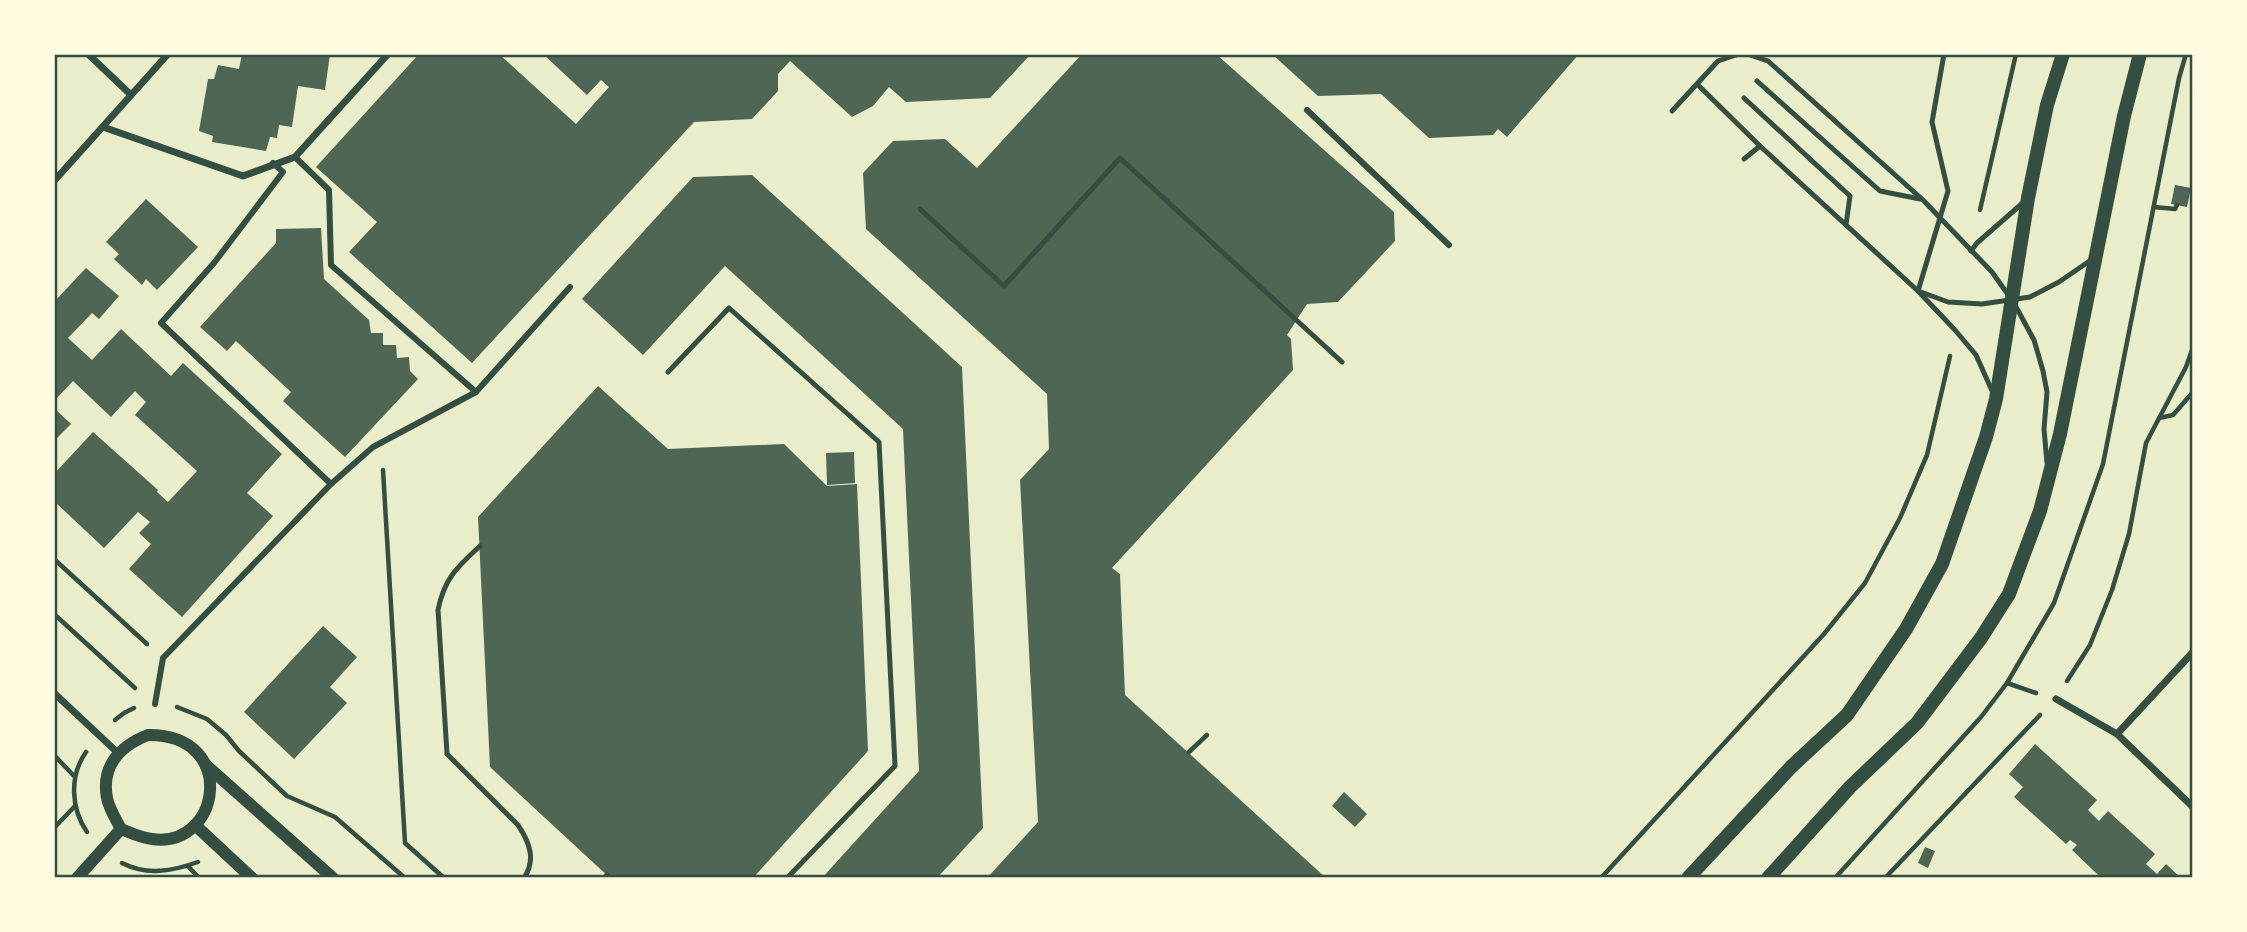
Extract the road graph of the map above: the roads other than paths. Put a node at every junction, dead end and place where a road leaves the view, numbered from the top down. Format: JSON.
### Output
{"nodes":[{"id":1,"x":88,"y":54,"type":"edge"},
{"id":2,"x":168,"y":54,"type":"edge"},
{"id":3,"x":388,"y":54,"type":"edge"},
{"id":4,"x":1739,"y":54,"type":"edge"},
{"id":5,"x":1746,"y":54,"type":"edge"},
{"id":6,"x":1944,"y":54,"type":"edge"},
{"id":7,"x":2063,"y":54,"type":"edge"},
{"id":8,"x":2140,"y":54,"type":"edge"},
{"id":9,"x":1757,"y":81,"type":"dead end"},
{"id":10,"x":1697,"y":84,"type":"junction"},
{"id":11,"x":130,"y":94,"type":"junction"},
{"id":12,"x":1744,"y":98,"type":"dead end"},
{"id":13,"x":1307,"y":110,"type":"dead end"},
{"id":14,"x":1672,"y":111,"type":"dead end"},
{"id":15,"x":103,"y":127,"type":"junction"},
{"id":16,"x":1760,"y":146,"type":"junction"},
{"id":17,"x":295,"y":157,"type":"junction"},
{"id":18,"x":1744,"y":159,"type":"dead end"},
{"id":19,"x":273,"y":163,"type":"junction"},
{"id":20,"x":54,"y":181,"type":"edge"},
{"id":21,"x":2028,"y":198,"type":"junction"},
{"id":22,"x":1923,"y":200,"type":"junction"},
{"id":23,"x":920,"y":209,"type":"dead end"},
{"id":24,"x":1940,"y":218,"type":"junction"},
{"id":25,"x":1846,"y":225,"type":"junction"},
{"id":26,"x":1449,"y":245,"type":"dead end"},
{"id":27,"x":1971,"y":251,"type":"junction"},
{"id":28,"x":2096,"y":256,"type":"junction"},
{"id":29,"x":570,"y":287,"type":"dead end"},
{"id":30,"x":1918,"y":291,"type":"junction"},
{"id":31,"x":2012,"y":300,"type":"junction"},
{"id":32,"x":1342,"y":362,"type":"dead end"},
{"id":33,"x":668,"y":372,"type":"dead end"},
{"id":34,"x":476,"y":392,"type":"junction"},
{"id":35,"x":1996,"y":399,"type":"junction"},
{"id":36,"x":2048,"y":480,"type":"junction"},
{"id":37,"x":331,"y":484,"type":"junction"},
{"id":38,"x":480,"y":546,"type":"dead end"},
{"id":39,"x":2193,"y":652,"type":"edge"},
{"id":40,"x":54,"y":693,"type":"edge"},
{"id":41,"x":2056,"y":699,"type":"road end"},
{"id":42,"x":155,"y":704,"type":"road end"},
{"id":43,"x":2117,"y":734,"type":"junction"},
{"id":44,"x":118,"y":753,"type":"junction"},
{"id":45,"x":206,"y":765,"type":"junction"},
{"id":46,"x":2193,"y":807,"type":"edge"},
{"id":47,"x":195,"y":825,"type":"junction"},
{"id":48,"x":121,"y":829,"type":"junction"},
{"id":49,"x":77,"y":878,"type":"edge"},
{"id":50,"x":252,"y":878,"type":"edge"},
{"id":51,"x":333,"y":878,"type":"edge"},
{"id":52,"x":524,"y":878,"type":"edge"},
{"id":53,"x":787,"y":878,"type":"edge"},
{"id":54,"x":1688,"y":878,"type":"edge"},
{"id":55,"x":1769,"y":878,"type":"edge"}],
"edges":[{"from":1,"to":11,"type":"street"},
{"from":2,"to":11,"type":"street"},
{"from":3,"to":17,"type":"street"},
{"from":4,"to":10,"type":"lane"},
{"from":5,"to":22,"type":"lane"},
{"from":6,"to":24,"type":"lane"},
{"from":7,"to":21,"type":"main road"},
{"from":8,"to":28,"type":"main road"},
{"from":9,"to":22,"type":"lane"},
{"from":10,"to":14,"type":"lane"},
{"from":10,"to":16,"type":"lane"},
{"from":11,"to":15,"type":"street"},
{"from":12,"to":25,"type":"lane"},
{"from":13,"to":26,"type":"street"},
{"from":15,"to":19,"type":"street"},
{"from":15,"to":20,"type":"street"},
{"from":16,"to":18,"type":"lane"},
{"from":16,"to":25,"type":"lane"},
{"from":17,"to":19,"type":"street"},
{"from":17,"to":34,"type":"street"},
{"from":19,"to":37,"type":"street"},
{"from":21,"to":27,"type":"lane"},
{"from":21,"to":31,"type":"main road"},
{"from":22,"to":24,"type":"lane"},
{"from":23,"to":32,"type":"lane"},
{"from":24,"to":27,"type":"lane"},
{"from":24,"to":30,"type":"lane"},
{"from":25,"to":30,"type":"lane"},
{"from":27,"to":31,"type":"lane"},
{"from":28,"to":31,"type":"lane"},
{"from":28,"to":36,"type":"main road"},
{"from":29,"to":34,"type":"street"},
{"from":30,"to":31,"type":"lane"},
{"from":30,"to":35,"type":"lane"},
{"from":31,"to":35,"type":"main road"},
{"from":31,"to":36,"type":"lane"},
{"from":33,"to":53,"type":"lane"},
{"from":34,"to":37,"type":"street"},
{"from":35,"to":54,"type":"main road"},
{"from":36,"to":55,"type":"main road"},
{"from":37,"to":42,"type":"street"},
{"from":38,"to":52,"type":"lane"},
{"from":39,"to":43,"type":"street"},
{"from":40,"to":44,"type":"street"},
{"from":41,"to":43,"type":"street"},
{"from":43,"to":46,"type":"street"},
{"from":44,"to":45,"type":"street"},
{"from":44,"to":48,"type":"street"},
{"from":45,"to":47,"type":"street"},
{"from":45,"to":51,"type":"street"},
{"from":47,"to":48,"type":"street"},
{"from":47,"to":50,"type":"street"},
{"from":48,"to":49,"type":"street"}]}
